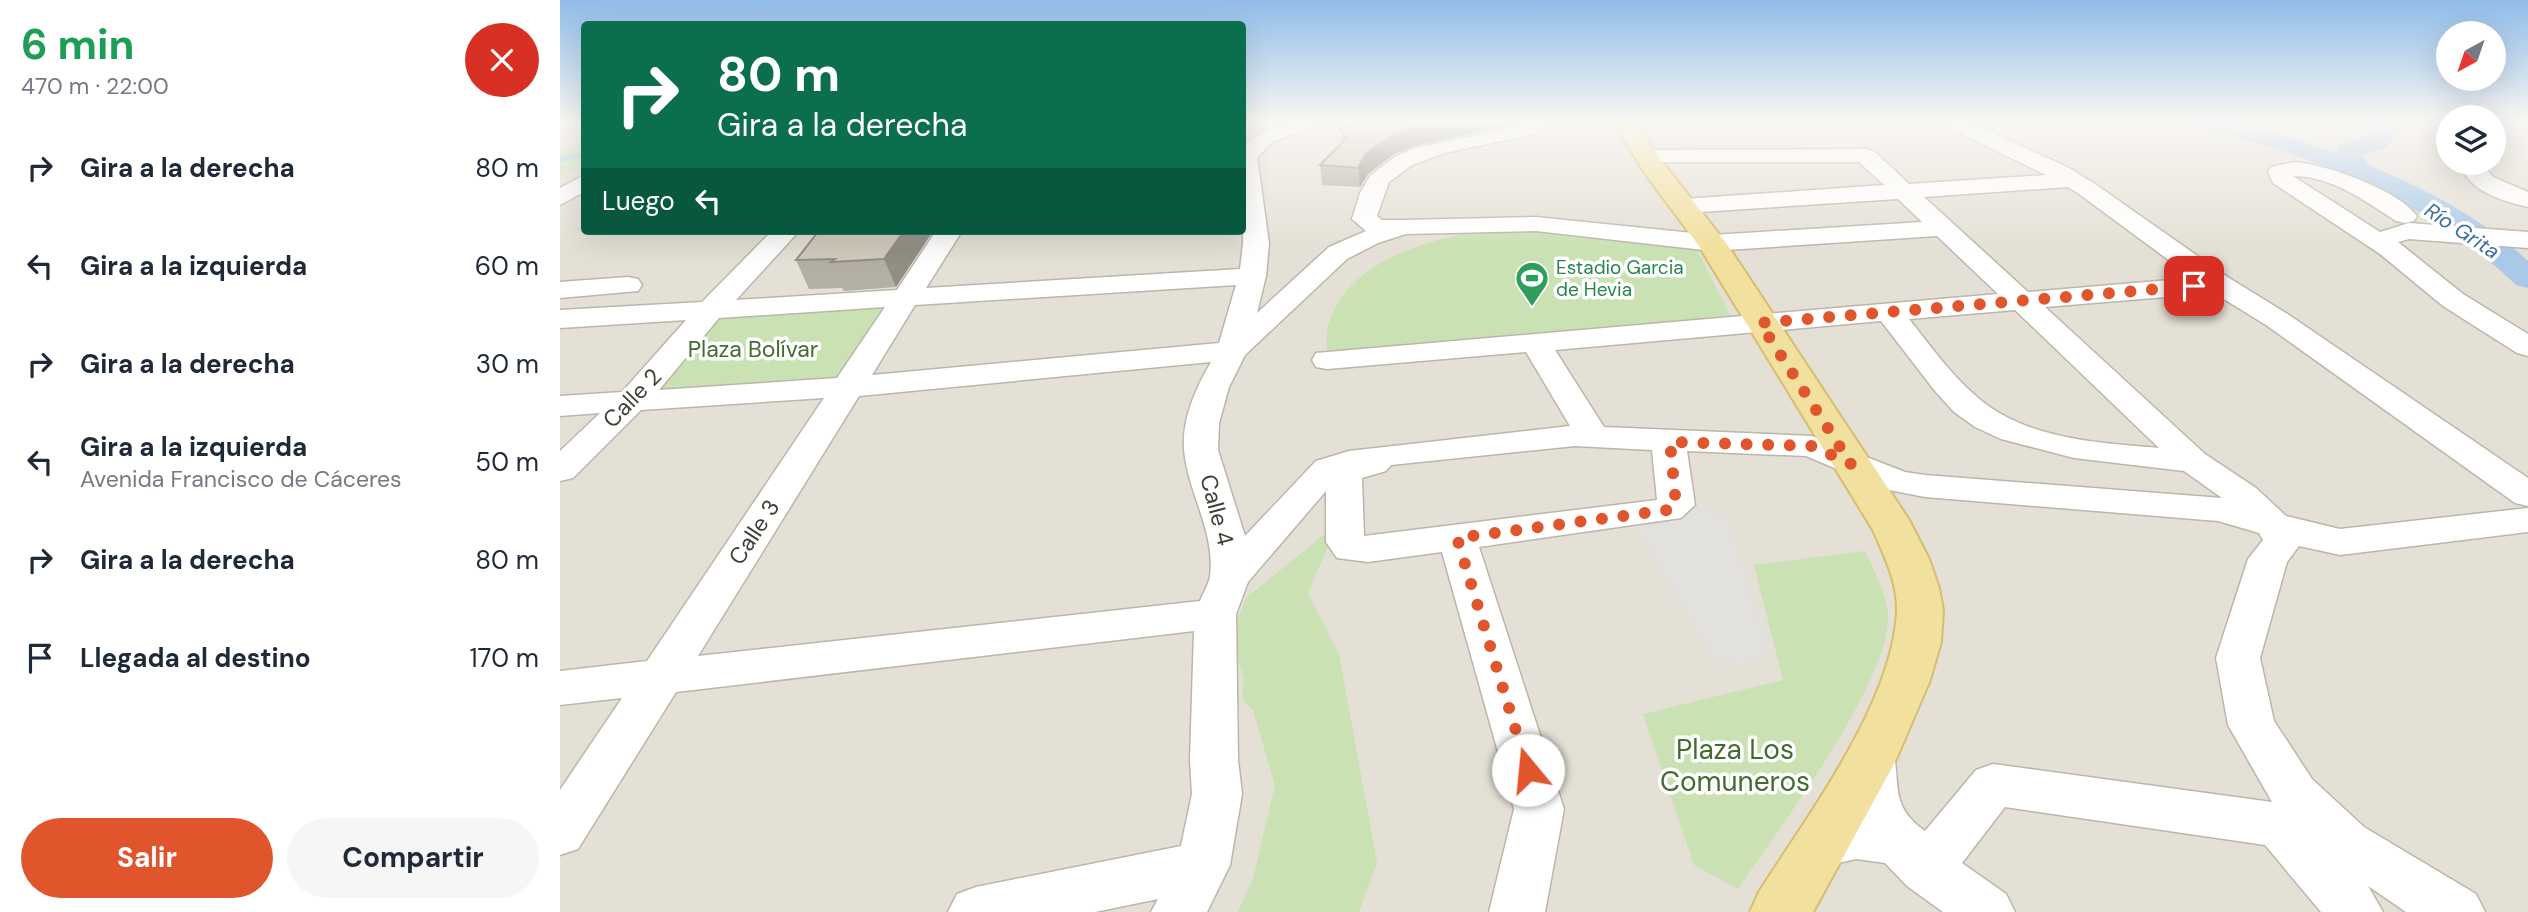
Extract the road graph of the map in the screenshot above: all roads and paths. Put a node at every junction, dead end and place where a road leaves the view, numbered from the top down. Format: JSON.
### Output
{"nodes":[{"id":1,"x":1248,"y":164,"type":"edge"},
{"id":2,"x":1403,"y":164,"type":"edge"},
{"id":3,"x":1651,"y":164,"type":"edge"},
{"id":4,"x":1874,"y":164,"type":"edge"},
{"id":5,"x":2041,"y":164,"type":"edge"},
{"id":6,"x":2477,"y":175,"type":"edge"},
{"id":7,"x":2069,"y":180,"type":"junction"},
{"id":8,"x":1905,"y":192,"type":"junction"},
{"id":9,"x":2528,"y":200,"type":"edge"},
{"id":10,"x":1684,"y":206,"type":"junction"},
{"id":11,"x":2405,"y":216,"type":"dead end"},
{"id":12,"x":1403,"y":227,"type":"junction"},
{"id":13,"x":1945,"y":228,"type":"junction"},
{"id":14,"x":782,"y":235,"type":"edge"},
{"id":15,"x":947,"y":235,"type":"edge"},
{"id":16,"x":2528,"y":240,"type":"edge"},
{"id":17,"x":1712,"y":243,"type":"junction"},
{"id":18,"x":2389,"y":250,"type":"junction"},
{"id":19,"x":1252,"y":276,"type":"junction"},
{"id":20,"x":2219,"y":284,"type":"junction"},
{"id":21,"x":628,"y":285,"type":"dead end"},
{"id":22,"x":560,"y":290,"type":"edge"},
{"id":23,"x":906,"y":298,"type":"junction"},
{"id":24,"x":2021,"y":299,"type":"junction"},
{"id":25,"x":710,"y":310,"type":"junction"},
{"id":26,"x":1890,"y":314,"type":"junction"},
{"id":27,"x":560,"y":319,"type":"edge"},
{"id":28,"x":1760,"y":323,"type":"junction"},
{"id":29,"x":1536,"y":344,"type":"junction"},
{"id":30,"x":2528,"y":347,"type":"edge"},
{"id":31,"x":1232,"y":351,"type":"junction"},
{"id":32,"x":1327,"y":360,"type":"dead end"},
{"id":33,"x":849,"y":387,"type":"junction"},
{"id":34,"x":633,"y":400,"type":"junction"},
{"id":35,"x":560,"y":406,"type":"edge"},
{"id":36,"x":1593,"y":436,"type":"junction"},
{"id":37,"x":1670,"y":445,"type":"junction"},
{"id":38,"x":2193,"y":461,"type":"junction"},
{"id":39,"x":1851,"y":464,"type":"junction"},
{"id":40,"x":560,"y":470,"type":"edge"},
{"id":41,"x":2528,"y":495,"type":"edge"},
{"id":42,"x":2528,"y":520,"type":"edge"},
{"id":43,"x":2274,"y":525,"type":"junction"},
{"id":44,"x":1457,"y":538,"type":"junction"},
{"id":45,"x":1222,"y":595,"type":"junction"},
{"id":46,"x":657,"y":679,"type":"junction"},
{"id":47,"x":560,"y":688,"type":"edge"},
{"id":48,"x":1871,"y":754,"type":"junction"},
{"id":49,"x":2297,"y":819,"type":"junction"},
{"id":50,"x":560,"y":833,"type":"edge"},
{"id":51,"x":1820,"y":844,"type":"junction"},
{"id":52,"x":1918,"y":858,"type":"junction"},
{"id":53,"x":1204,"y":864,"type":"junction"},
{"id":54,"x":976,"y":912,"type":"edge"},
{"id":55,"x":1179,"y":912,"type":"edge"},
{"id":56,"x":1517,"y":912,"type":"edge"},
{"id":57,"x":1780,"y":912,"type":"edge"},
{"id":58,"x":1987,"y":912,"type":"edge"},
{"id":59,"x":2355,"y":912,"type":"edge"},
{"id":60,"x":2457,"y":912,"type":"edge"}],
"edges":[{"from":1,"to":19,"type":"street","name":"Calle 4"},
{"from":2,"to":12,"type":"street"},
{"from":3,"to":10,"type":"main road"},
{"from":4,"to":8,"type":"street"},
{"from":5,"to":7,"type":"street"},
{"from":6,"to":9,"type":"street"},
{"from":7,"to":8,"type":"street"},
{"from":7,"to":20,"type":"street"},
{"from":8,"to":10,"type":"street"},
{"from":8,"to":13,"type":"street"},
{"from":10,"to":17,"type":"main road"},
{"from":11,"to":18,"type":"street"},
{"from":12,"to":17,"type":"street"},
{"from":12,"to":31,"type":"street"},
{"from":13,"to":17,"type":"street"},
{"from":13,"to":24,"type":"street"},
{"from":14,"to":25,"type":"street","name":"Calle 2"},
{"from":15,"to":23,"type":"street","name":"Calle 3"},
{"from":16,"to":18,"type":"street"},
{"from":17,"to":28,"type":"main road"},
{"from":18,"to":30,"type":"street"},
{"from":19,"to":23,"type":"street"},
{"from":19,"to":31,"type":"street","name":"Calle 4"},
{"from":20,"to":24,"type":"street"},
{"from":20,"to":41,"type":"street"},
{"from":21,"to":22,"type":"street"},
{"from":23,"to":25,"type":"street"},
{"from":23,"to":33,"type":"street","name":"Calle 3"},
{"from":24,"to":26,"type":"street"},
{"from":24,"to":38,"type":"street"},
{"from":25,"to":27,"type":"street"},
{"from":25,"to":34,"type":"street","name":"Calle 2"},
{"from":26,"to":28,"type":"street"},
{"from":26,"to":38,"type":"street"},
{"from":28,"to":29,"type":"street"},
{"from":28,"to":39,"type":"main road"},
{"from":29,"to":32,"type":"street"},
{"from":29,"to":36,"type":"street"},
{"from":31,"to":33,"type":"street"},
{"from":31,"to":45,"type":"street","name":"Calle 4"},
{"from":33,"to":34,"type":"street"},
{"from":33,"to":46,"type":"street","name":"Calle 3"},
{"from":34,"to":35,"type":"street"},
{"from":34,"to":40,"type":"street","name":"Calle 2"},
{"from":36,"to":37,"type":"street"},
{"from":36,"to":45,"type":"street"},
{"from":37,"to":39,"type":"street"},
{"from":37,"to":44,"type":"street"},
{"from":37,"to":44,"type":"street"},
{"from":38,"to":43,"type":"street"},
{"from":39,"to":43,"type":"street"},
{"from":39,"to":48,"type":"main road"},
{"from":42,"to":43,"type":"street"},
{"from":43,"to":49,"type":"street"},
{"from":44,"to":56,"type":"street"},
{"from":45,"to":46,"type":"street"},
{"from":45,"to":53,"type":"street","name":"Calle 4"},
{"from":46,"to":47,"type":"street"},
{"from":46,"to":50,"type":"street","name":"Calle 3"},
{"from":48,"to":51,"type":"main road"},
{"from":48,"to":52,"type":"street"},
{"from":49,"to":52,"type":"street"},
{"from":49,"to":59,"type":"street"},
{"from":49,"to":60,"type":"street"},
{"from":51,"to":52,"type":"street"},
{"from":51,"to":57,"type":"main road"},
{"from":52,"to":58,"type":"street"},
{"from":53,"to":54,"type":"street"},
{"from":53,"to":55,"type":"street","name":"Calle 4"}]}
